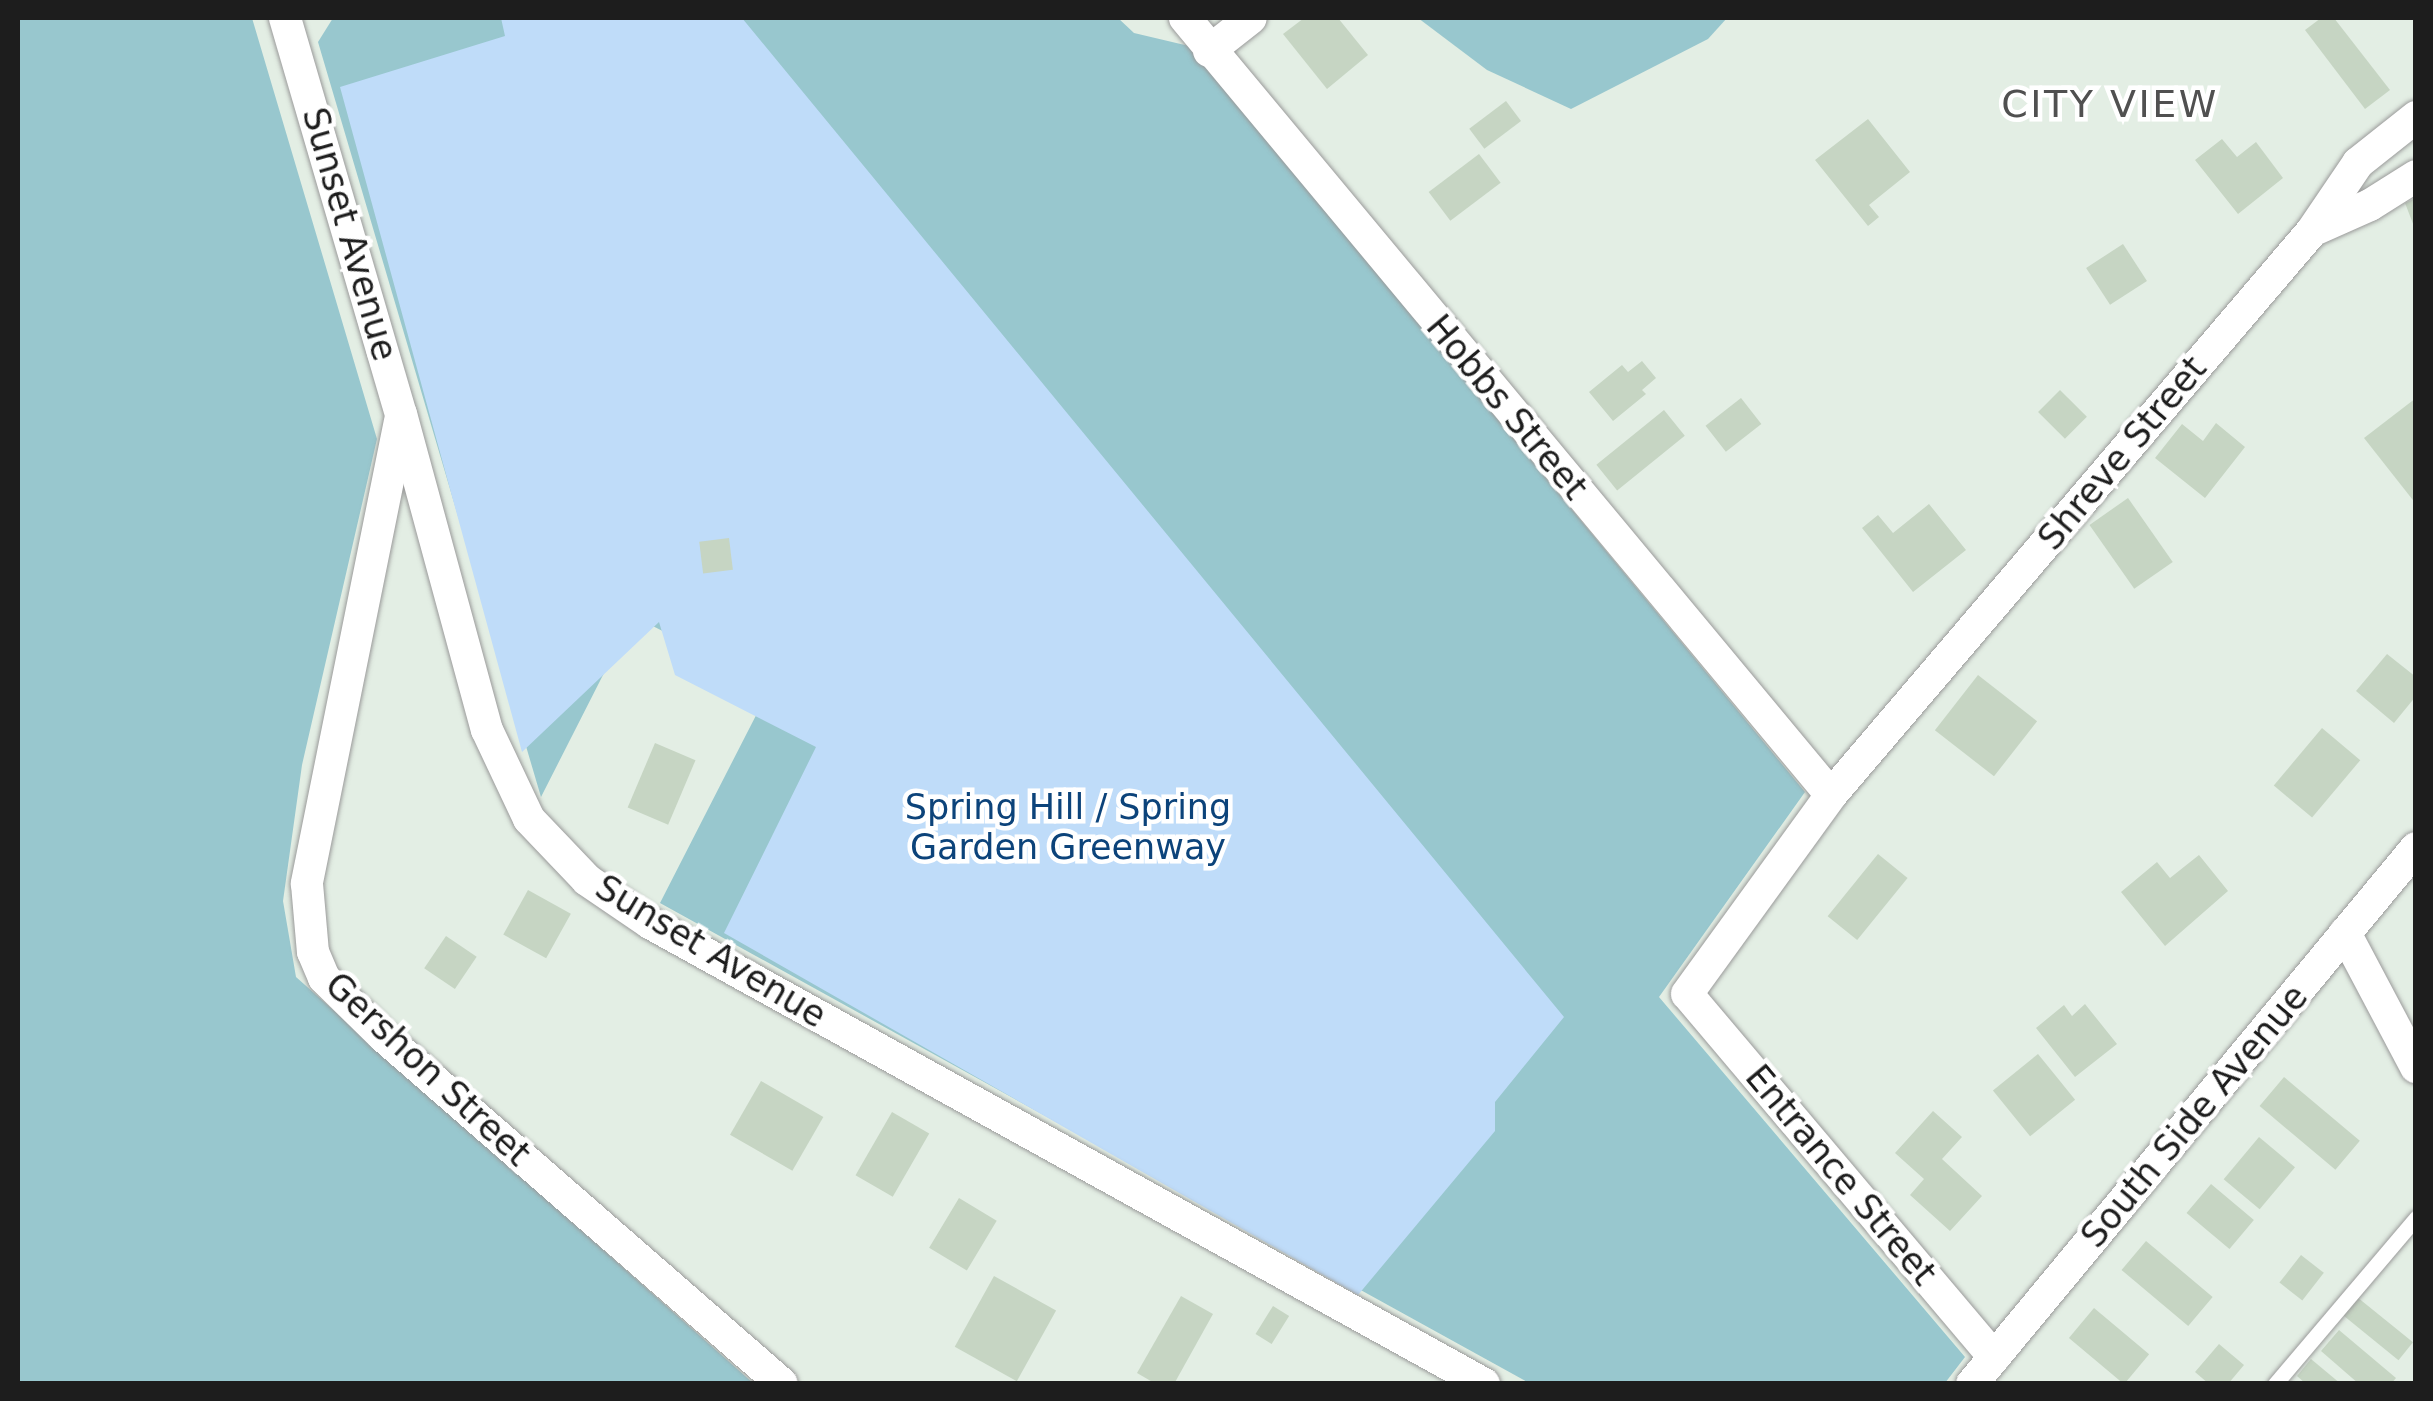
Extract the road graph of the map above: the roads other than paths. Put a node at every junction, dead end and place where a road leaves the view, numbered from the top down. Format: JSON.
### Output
{"nodes":[{"id":1,"x":285,"y":18,"type":"edge"},
{"id":2,"x":1185,"y":18,"type":"edge"},
{"id":3,"x":1250,"y":18,"type":"edge"},
{"id":4,"x":1208,"y":50,"type":"junction"},
{"id":5,"x":2416,"y":117,"type":"edge"},
{"id":6,"x":2416,"y":176,"type":"edge"},
{"id":7,"x":2312,"y":231,"type":"junction"},
{"id":8,"x":402,"y":414,"type":"junction"},
{"id":9,"x":1832,"y":794,"type":"junction"},
{"id":10,"x":2416,"y":848,"type":"edge"},
{"id":11,"x":2345,"y":933,"type":"junction"},
{"id":12,"x":1688,"y":994,"type":"joint"},
{"id":13,"x":2416,"y":1067,"type":"edge"},
{"id":14,"x":2416,"y":1218,"type":"edge"},
{"id":15,"x":1994,"y":1357,"type":"junction"},
{"id":16,"x":782,"y":1384,"type":"edge"},
{"id":17,"x":1484,"y":1384,"type":"edge"},
{"id":18,"x":1972,"y":1384,"type":"edge"},
{"id":19,"x":2275,"y":1384,"type":"edge"}],
"edges":[{"from":1,"to":8,"type":"street","name":"Sunset Avenue"},
{"from":2,"to":4,"type":"street","name":"Hobbs Street"},
{"from":3,"to":4,"type":"street"},
{"from":4,"to":9,"type":"street","name":"Hobbs Street"},
{"from":5,"to":7,"type":"street","name":"Shreve Street"},
{"from":6,"to":7,"type":"street"},
{"from":7,"to":9,"type":"street","name":"Shreve Street"},
{"from":8,"to":16,"type":"street","name":"Gershon Street"},
{"from":8,"to":17,"type":"street","name":"Sunset Avenue"},
{"from":9,"to":12,"type":"street","name":"Shreve Street"},
{"from":10,"to":11,"type":"street","name":"South Side Avenue"},
{"from":11,"to":13,"type":"street"},
{"from":11,"to":15,"type":"street","name":"South Side Avenue"},
{"from":12,"to":15,"type":"street","name":"Entrance Street"},
{"from":14,"to":19,"type":"lane"},
{"from":15,"to":18,"type":"street","name":"South Side Avenue"}]}
